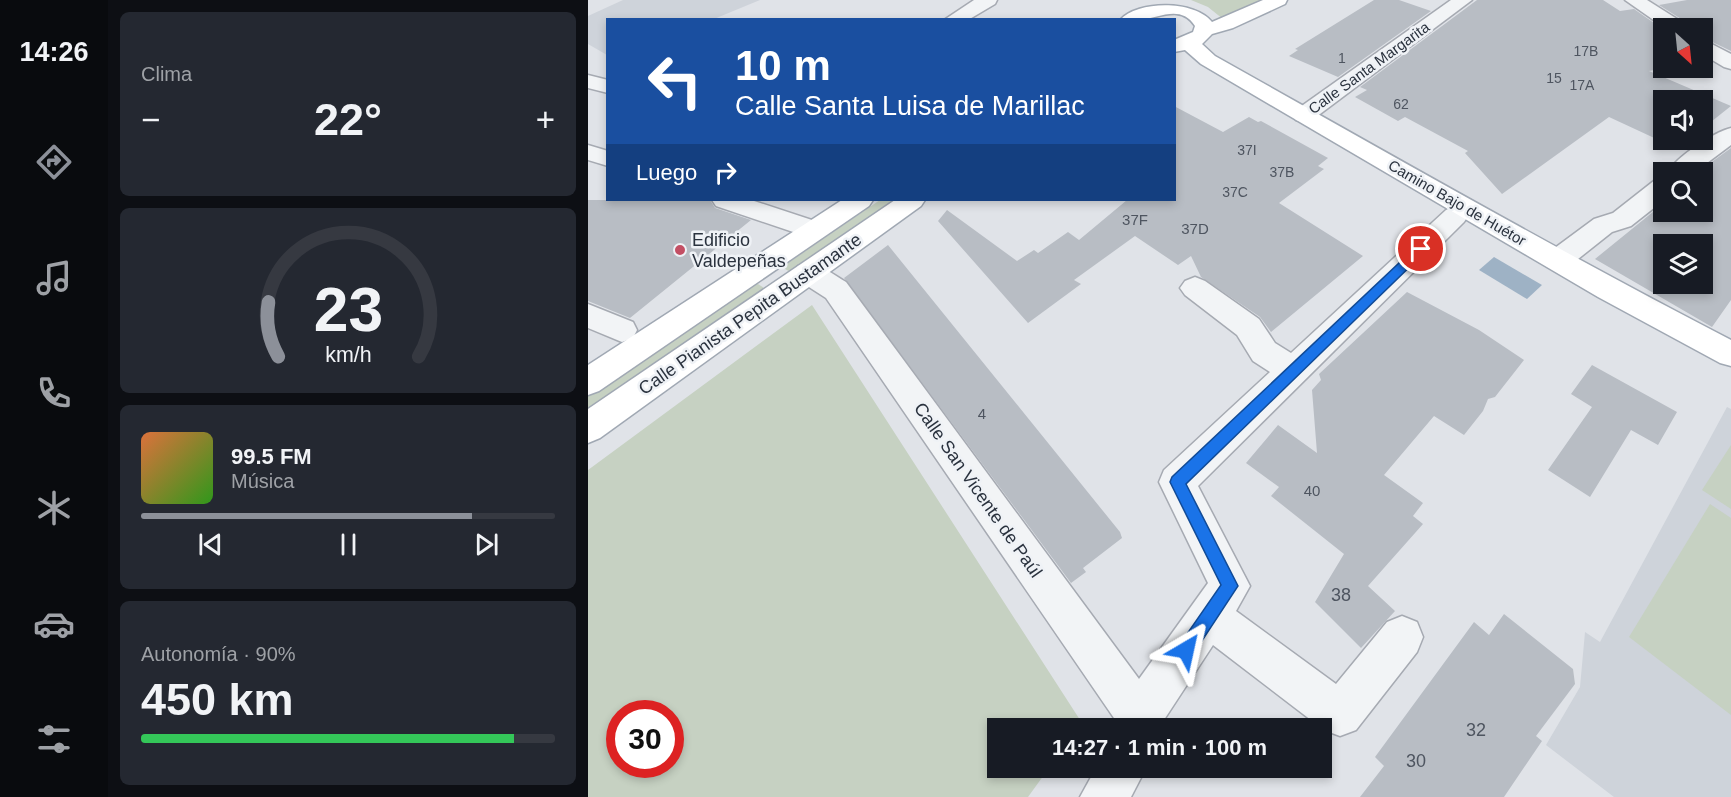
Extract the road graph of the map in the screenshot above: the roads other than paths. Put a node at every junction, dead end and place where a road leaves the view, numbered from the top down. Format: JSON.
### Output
{"nodes":[{"id":1,"x":988,"y":0,"type":"edge"},
{"id":2,"x":1278,"y":0,"type":"edge"},
{"id":3,"x":1463,"y":0,"type":"edge"},
{"id":4,"x":1634,"y":0,"type":"edge"},
{"id":5,"x":1162,"y":4,"type":"edge"},
{"id":6,"x":1128,"y":13,"type":"edge"},
{"id":7,"x":956,"y":18,"type":"edge"},
{"id":8,"x":1662,"y":18,"type":"edge"},
{"id":9,"x":1189,"y":40,"type":"edge"},
{"id":10,"x":1713,"y":52,"type":"edge"},
{"id":11,"x":1731,"y":63,"type":"edge"},
{"id":12,"x":588,"y":81,"type":"edge"},
{"id":13,"x":606,"y":86,"type":"edge"},
{"id":14,"x":1304,"y":115,"type":"junction"},
{"id":15,"x":1731,"y":135,"type":"edge"},
{"id":16,"x":588,"y":152,"type":"edge"},
{"id":17,"x":606,"y":158,"type":"edge"},
{"id":18,"x":1692,"y":162,"type":"edge"},
{"id":19,"x":1653,"y":195,"type":"edge"},
{"id":20,"x":728,"y":201,"type":"edge"},
{"id":21,"x":858,"y":201,"type":"edge"},
{"id":22,"x":911,"y":201,"type":"edge"},
{"id":23,"x":1455,"y":216,"type":"dead end"},
{"id":24,"x":814,"y":230,"type":"junction"},
{"id":25,"x":1558,"y":260,"type":"junction"},
{"id":26,"x":808,"y":273,"type":"junction"},
{"id":27,"x":1195,"y":288,"type":"dead end"},
{"id":28,"x":588,"y":315,"type":"edge"},
{"id":29,"x":622,"y":330,"type":"dead end"},
{"id":30,"x":1731,"y":354,"type":"edge"},
{"id":31,"x":1293,"y":371,"type":"junction"},
{"id":32,"x":588,"y":382,"type":"edge"},
{"id":33,"x":588,"y":428,"type":"edge"},
{"id":34,"x":1210,"y":617,"type":"junction"},
{"id":35,"x":1402,"y":637,"type":"dead end"},
{"id":36,"x":1135,"y":718,"type":"edge"},
{"id":37,"x":1141,"y":718,"type":"edge"},
{"id":38,"x":1116,"y":778,"type":"edge"},
{"id":39,"x":1104,"y":797,"type":"edge"}],
"edges":[{"from":1,"to":7,"type":"street"},
{"from":2,"to":9,"type":"main road"},
{"from":3,"to":14,"type":"street","name":"Calle Santa Margarita"},
{"from":4,"to":8,"type":"street"},
{"from":5,"to":6,"type":"main road"},
{"from":5,"to":9,"type":"main road","name":"Camino Bajo de Huétor"},
{"from":9,"to":14,"type":"main road","name":"Camino Bajo de Huétor"},
{"from":10,"to":11,"type":"street"},
{"from":12,"to":13,"type":"street"},
{"from":14,"to":25,"type":"main road","name":"Camino Bajo de Huétor"},
{"from":15,"to":18,"type":"street"},
{"from":16,"to":17,"type":"street"},
{"from":19,"to":25,"type":"street"},
{"from":20,"to":24,"type":"street"},
{"from":21,"to":24,"type":"main road","name":"Calle Pianista Pepita Bustamante"},
{"from":22,"to":26,"type":"main road","name":"Calle Pianista Pepita Bustamante"},
{"from":23,"to":31,"type":"street"},
{"from":24,"to":32,"type":"main road","name":"Calle Pianista Pepita Bustamante"},
{"from":25,"to":30,"type":"main road","name":"Camino Bajo de Huétor"},
{"from":26,"to":33,"type":"main road","name":"Calle Pianista Pepita Bustamante"},
{"from":26,"to":36,"type":"street","name":"Calle San Vicente de Paúl"},
{"from":27,"to":31,"type":"street"},
{"from":28,"to":29,"type":"street"},
{"from":31,"to":34,"type":"street"},
{"from":34,"to":35,"type":"street"},
{"from":34,"to":37,"type":"street"},
{"from":38,"to":39,"type":"street"}]}
